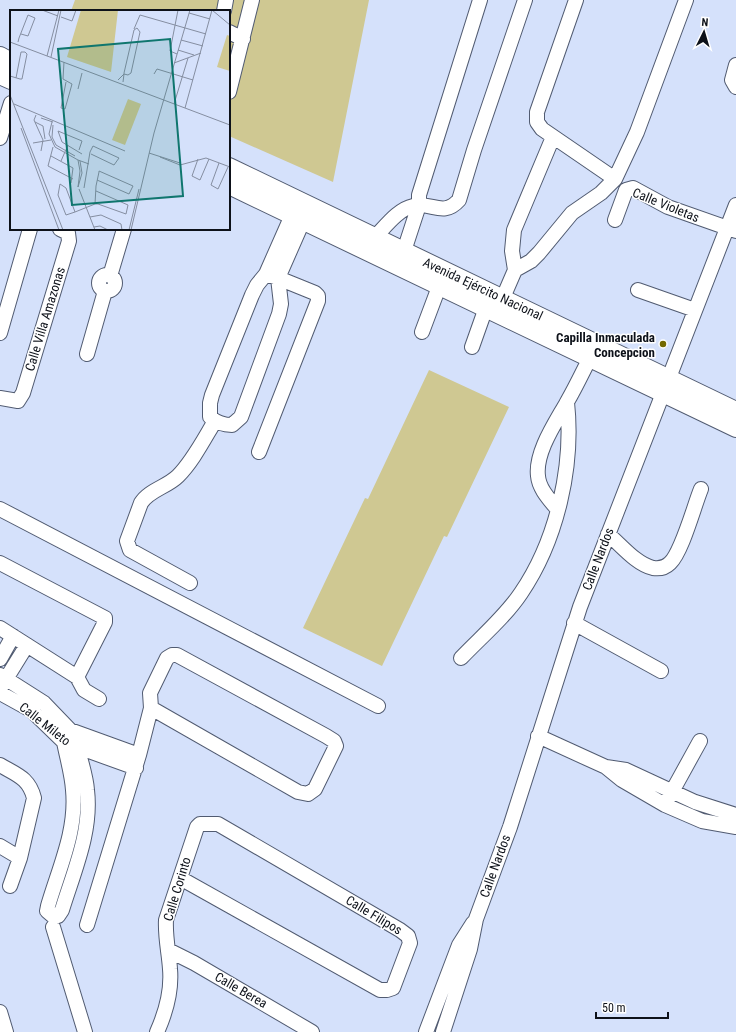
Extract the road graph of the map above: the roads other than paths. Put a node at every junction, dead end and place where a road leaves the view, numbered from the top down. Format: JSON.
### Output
{"nodes":[{"id":1,"x":226,"y":0,"type":"edge"},
{"id":2,"x":252,"y":0,"type":"edge"},
{"id":3,"x":480,"y":0,"type":"edge"},
{"id":4,"x":525,"y":0,"type":"edge"},
{"id":5,"x":576,"y":0,"type":"edge"},
{"id":6,"x":686,"y":0,"type":"edge"},
{"id":7,"x":224,"y":10,"type":"edge"},
{"id":8,"x":230,"y":32,"type":"edge"},
{"id":9,"x":243,"y":39,"type":"junction"},
{"id":10,"x":0,"y":56,"type":"edge"},
{"id":11,"x":10,"y":61,"type":"edge"},
{"id":12,"x":736,"y":65,"type":"edge"},
{"id":13,"x":0,"y":75,"type":"edge"},
{"id":14,"x":10,"y":80,"type":"edge"},
{"id":15,"x":736,"y":87,"type":"edge"},
{"id":16,"x":230,"y":88,"type":"edge"},
{"id":17,"x":10,"y":106,"type":"edge"},
{"id":18,"x":553,"y":137,"type":"junction"},
{"id":19,"x":0,"y":138,"type":"edge"},
{"id":20,"x":230,"y":168,"type":"edge"},
{"id":21,"x":615,"y":179,"type":"junction"},
{"id":22,"x":230,"y":185,"type":"edge"},
{"id":23,"x":419,"y":205,"type":"junction"},
{"id":24,"x":736,"y":205,"type":"edge"},
{"id":25,"x":301,"y":210,"type":"junction"},
{"id":26,"x":615,"y":220,"type":"dead end"},
{"id":27,"x":30,"y":230,"type":"edge"},
{"id":28,"x":124,"y":230,"type":"edge"},
{"id":29,"x":732,"y":230,"type":"edge"},
{"id":30,"x":65,"y":232,"type":"edge"},
{"id":31,"x":375,"y":237,"type":"junction"},
{"id":32,"x":404,"y":251,"type":"junction"},
{"id":33,"x":516,"y":270,"type":"junction"},
{"id":34,"x":272,"y":276,"type":"junction"},
{"id":35,"x":442,"y":278,"type":"junction"},
{"id":36,"x":638,"y":290,"type":"dead end"},
{"id":37,"x":494,"y":303,"type":"junction"},
{"id":38,"x":695,"y":310,"type":"junction"},
{"id":39,"x":422,"y":332,"type":"dead end"},
{"id":40,"x":0,"y":333,"type":"edge"},
{"id":41,"x":472,"y":347,"type":"dead end"},
{"id":42,"x":593,"y":350,"type":"junction"},
{"id":43,"x":86,"y":354,"type":"dead end"},
{"id":44,"x":666,"y":385,"type":"junction"},
{"id":45,"x":0,"y":398,"type":"edge"},
{"id":46,"x":567,"y":402,"type":"junction"},
{"id":47,"x":734,"y":420,"type":"edge"},
{"id":48,"x":215,"y":421,"type":"junction"},
{"id":49,"x":259,"y":452,"type":"dead end"},
{"id":50,"x":700,"y":489,"type":"dead end"},
{"id":51,"x":0,"y":509,"type":"edge"},
{"id":52,"x":558,"y":510,"type":"junction"},
{"id":53,"x":608,"y":534,"type":"junction"},
{"id":54,"x":0,"y":563,"type":"edge"},
{"id":55,"x":190,"y":583,"type":"dead end"},
{"id":56,"x":574,"y":623,"type":"junction"},
{"id":57,"x":0,"y":628,"type":"edge"},
{"id":58,"x":13,"y":636,"type":"junction"},
{"id":59,"x":27,"y":645,"type":"junction"},
{"id":60,"x":461,"y":658,"type":"dead end"},
{"id":61,"x":0,"y":659,"type":"edge"},
{"id":62,"x":661,"y":671,"type":"dead end"},
{"id":63,"x":77,"y":677,"type":"junction"},
{"id":64,"x":2,"y":681,"type":"edge"},
{"id":65,"x":0,"y":693,"type":"edge"},
{"id":66,"x":99,"y":699,"type":"dead end"},
{"id":67,"x":378,"y":706,"type":"dead end"},
{"id":68,"x":151,"y":708,"type":"junction"},
{"id":69,"x":538,"y":736,"type":"junction"},
{"id":70,"x":700,"y":741,"type":"dead end"},
{"id":71,"x":70,"y":745,"type":"junction"},
{"id":72,"x":138,"y":761,"type":"junction"},
{"id":73,"x":0,"y":765,"type":"edge"},
{"id":74,"x":606,"y":767,"type":"junction"},
{"id":75,"x":672,"y":791,"type":"junction"},
{"id":76,"x":665,"y":805,"type":"junction"},
{"id":77,"x":205,"y":822,"type":"joint"},
{"id":78,"x":736,"y":823,"type":"edge"},
{"id":79,"x":0,"y":846,"type":"edge"},
{"id":80,"x":20,"y":858,"type":"junction"},
{"id":81,"x":180,"y":878,"type":"junction"},
{"id":82,"x":10,"y":886,"type":"dead end"},
{"id":83,"x":476,"y":919,"type":"junction"},
{"id":84,"x":87,"y":925,"type":"dead end"},
{"id":85,"x":53,"y":927,"type":"dead end"},
{"id":86,"x":168,"y":950,"type":"junction"},
{"id":87,"x":0,"y":1012,"type":"edge"},
{"id":88,"x":6,"y":1032,"type":"edge"},
{"id":89,"x":85,"y":1032,"type":"edge"},
{"id":90,"x":157,"y":1032,"type":"edge"},
{"id":91,"x":312,"y":1032,"type":"edge"},
{"id":92,"x":426,"y":1032,"type":"edge"},
{"id":93,"x":443,"y":1032,"type":"edge"}],
"edges":[{"from":1,"to":7,"type":"street"},
{"from":2,"to":9,"type":"street"},
{"from":3,"to":23,"type":"street"},
{"from":4,"to":23,"type":"street"},
{"from":5,"to":18,"type":"street"},
{"from":6,"to":21,"type":"street"},
{"from":8,"to":9,"type":"street"},
{"from":9,"to":16,"type":"street"},
{"from":10,"to":11,"type":"main road"},
{"from":12,"to":15,"type":"street"},
{"from":13,"to":14,"type":"main road"},
{"from":17,"to":19,"type":"street"},
{"from":18,"to":21,"type":"street"},
{"from":18,"to":33,"type":"street"},
{"from":20,"to":25,"type":"main road","name":"Avenida Ejército Nacional"},
{"from":21,"to":33,"type":"street"},
{"from":22,"to":25,"type":"main road","name":"Avenida Ejército Nacional"},
{"from":23,"to":31,"type":"street"},
{"from":23,"to":32,"type":"street"},
{"from":24,"to":29,"type":"street","name":"Calle Nardos"},
{"from":25,"to":31,"type":"main road","name":"Avenida Ejército Nacional"},
{"from":25,"to":34,"type":"street"},
{"from":25,"to":35,"type":"main road","name":"Avenida Ejército Nacional"},
{"from":26,"to":29,"type":"street","name":"Calle Violetas"},
{"from":27,"to":40,"type":"street"},
{"from":28,"to":43,"type":"street"},
{"from":29,"to":38,"type":"street","name":"Calle Nardos"},
{"from":30,"to":45,"type":"street","name":"Calle Villa Amazonas"},
{"from":31,"to":32,"type":"main road","name":"Avenida Ejército Nacional"},
{"from":32,"to":35,"type":"main road","name":"Avenida Ejército Nacional"},
{"from":33,"to":37,"type":"street"},
{"from":34,"to":48,"type":"street"},
{"from":34,"to":48,"type":"street"},
{"from":34,"to":49,"type":"street"},
{"from":35,"to":37,"type":"main road","name":"Avenida Ejército Nacional"},
{"from":35,"to":39,"type":"street"},
{"from":36,"to":38,"type":"street"},
{"from":37,"to":41,"type":"street"},
{"from":37,"to":42,"type":"main road","name":"Avenida Ejército Nacional"},
{"from":38,"to":44,"type":"street","name":"Calle Nardos"},
{"from":42,"to":44,"type":"main road","name":"Avenida Ejército Nacional"},
{"from":42,"to":46,"type":"street"},
{"from":44,"to":47,"type":"main road","name":"Avenida Ejército Nacional"},
{"from":44,"to":53,"type":"street","name":"Calle Nardos"},
{"from":46,"to":52,"type":"street"},
{"from":46,"to":52,"type":"street"},
{"from":48,"to":55,"type":"street"},
{"from":50,"to":53,"type":"street"},
{"from":51,"to":67,"type":"street"},
{"from":52,"to":60,"type":"street"},
{"from":53,"to":56,"type":"street","name":"Calle Nardos"},
{"from":54,"to":63,"type":"street"},
{"from":56,"to":62,"type":"street"},
{"from":56,"to":69,"type":"street","name":"Calle Nardos"},
{"from":57,"to":58,"type":"street"},
{"from":58,"to":59,"type":"street"},
{"from":58,"to":61,"type":"street"},
{"from":59,"to":63,"type":"street"},
{"from":59,"to":64,"type":"street"},
{"from":63,"to":66,"type":"street"},
{"from":64,"to":72,"type":"street","name":"Calle Mileto"},
{"from":65,"to":71,"type":"street","name":"Calle Mileto"},
{"from":68,"to":68,"type":"street"},
{"from":68,"to":72,"type":"street"},
{"from":69,"to":74,"type":"street"},
{"from":69,"to":83,"type":"street","name":"Calle Nardos"},
{"from":70,"to":75,"type":"street"},
{"from":71,"to":71,"type":"street"},
{"from":71,"to":72,"type":"street","name":"Calle Mileto"},
{"from":72,"to":84,"type":"street"},
{"from":73,"to":80,"type":"street"},
{"from":74,"to":75,"type":"street"},
{"from":74,"to":76,"type":"street"},
{"from":75,"to":76,"type":"street"},
{"from":75,"to":78,"type":"street"},
{"from":76,"to":78,"type":"street"},
{"from":77,"to":81,"type":"street","name":"Calle Corinto"},
{"from":77,"to":81,"type":"street","name":"Calle Filipos"},
{"from":79,"to":80,"type":"street"},
{"from":80,"to":82,"type":"street"},
{"from":81,"to":86,"type":"street","name":"Calle Corinto"},
{"from":83,"to":92,"type":"street","name":"Calle Nardos"},
{"from":83,"to":93,"type":"street","name":"Calle Nardos"},
{"from":85,"to":89,"type":"street"},
{"from":86,"to":90,"type":"street","name":"Calle Corinto"},
{"from":86,"to":91,"type":"street","name":"Calle Berea"},
{"from":87,"to":88,"type":"street"}]}
